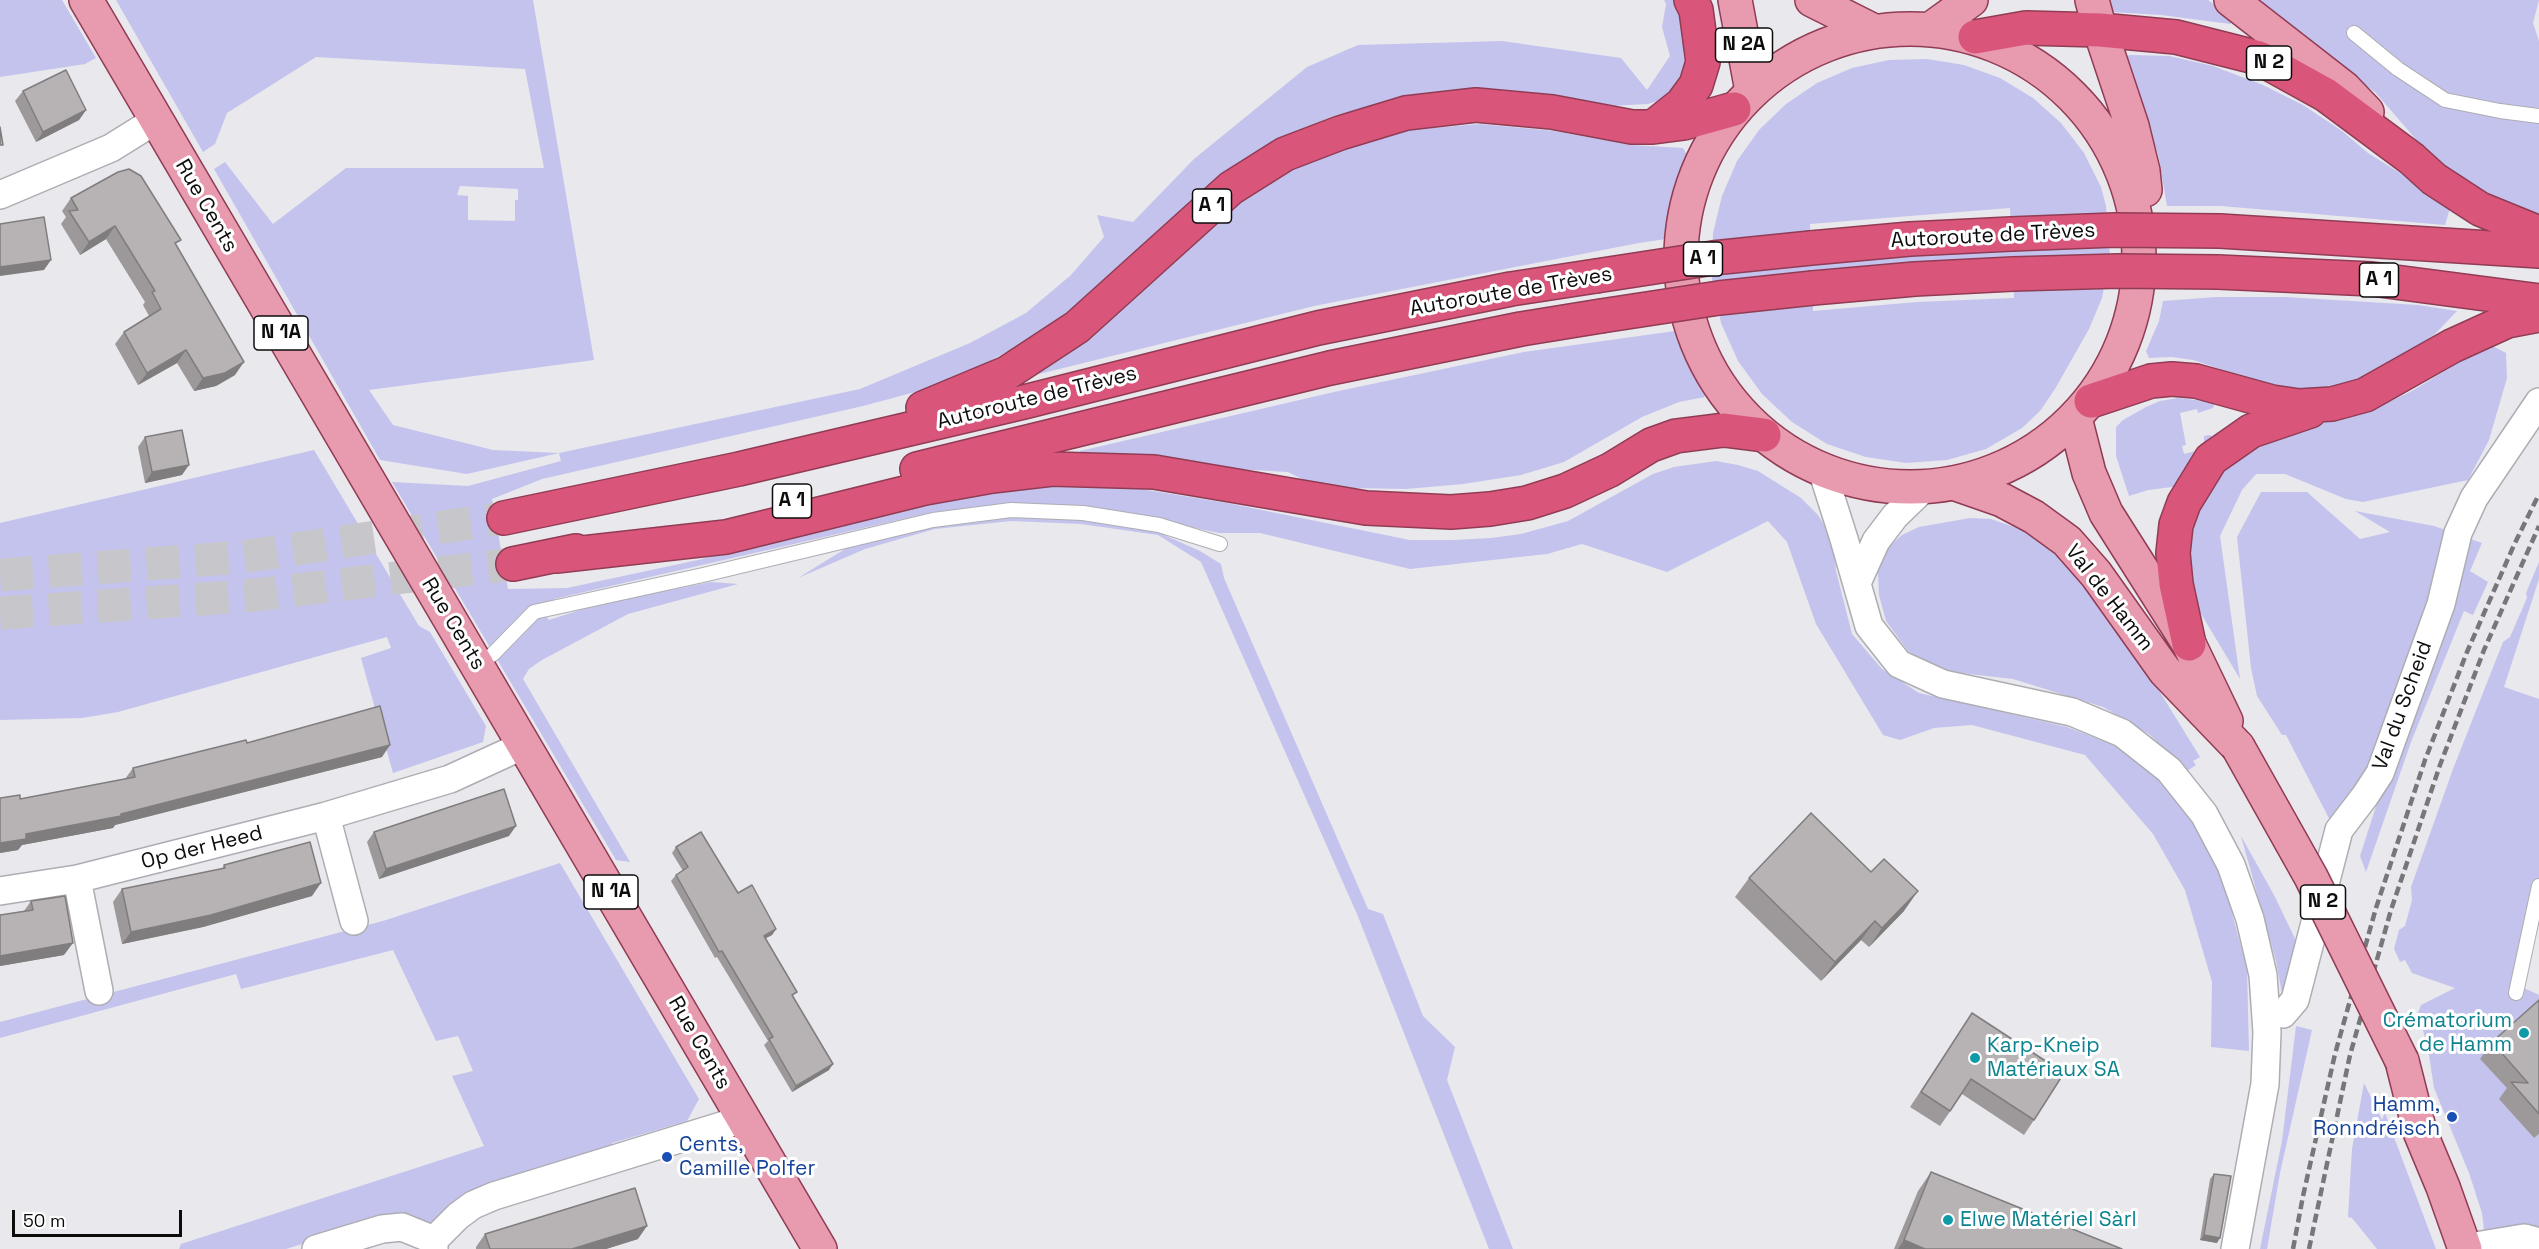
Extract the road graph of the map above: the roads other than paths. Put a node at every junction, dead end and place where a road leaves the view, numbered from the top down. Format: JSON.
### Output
{"nodes":[{"id":1,"x":86,"y":0,"type":"edge"},
{"id":2,"x":1691,"y":0,"type":"edge"},
{"id":3,"x":1735,"y":0,"type":"edge"},
{"id":4,"x":1812,"y":0,"type":"edge"},
{"id":5,"x":1971,"y":0,"type":"edge"},
{"id":6,"x":2231,"y":0,"type":"edge"},
{"id":7,"x":2096,"y":15,"type":"edge"},
{"id":8,"x":1932,"y":28,"type":"junction"},
{"id":9,"x":1872,"y":30,"type":"junction"},
{"id":10,"x":2354,"y":33,"type":"dead end"},
{"id":11,"x":1975,"y":37,"type":"junction"},
{"id":12,"x":1743,"y":100,"type":"junction"},
{"id":13,"x":2539,"y":116,"type":"edge"},
{"id":14,"x":156,"y":120,"type":"junction"},
{"id":15,"x":1653,"y":127,"type":"junction"},
{"id":16,"x":2412,"y":159,"type":"junction"},
{"id":17,"x":0,"y":195,"type":"edge"},
{"id":18,"x":2539,"y":233,"type":"edge"},
{"id":19,"x":2539,"y":251,"type":"edge"},
{"id":20,"x":2140,"y":269,"type":"junction"},
{"id":21,"x":2539,"y":301,"type":"edge"},
{"id":22,"x":2539,"y":315,"type":"edge"},
{"id":23,"x":2539,"y":402,"type":"edge"},
{"id":24,"x":2332,"y":404,"type":"junction"},
{"id":25,"x":2083,"y":410,"type":"junction"},
{"id":26,"x":1764,"y":435,"type":"junction"},
{"id":27,"x":739,"y":469,"type":"junction"},
{"id":28,"x":1822,"y":470,"type":"junction"},
{"id":29,"x":1956,"y":484,"type":"junction"},
{"id":30,"x":1924,"y":488,"type":"junction"},
{"id":31,"x":504,"y":518,"type":"tunnel mouth"},
{"id":32,"x":1220,"y":544,"type":"dead end"},
{"id":33,"x":556,"y":556,"type":"junction"},
{"id":34,"x":513,"y":564,"type":"tunnel mouth"},
{"id":35,"x":1857,"y":583,"type":"junction"},
{"id":36,"x":2189,"y":644,"type":"junction"},
{"id":37,"x":477,"y":666,"type":"junction"},
{"id":38,"x":524,"y":745,"type":"junction"},
{"id":39,"x":2238,"y":747,"type":"junction"},
{"id":40,"x":326,"y":816,"type":"junction"},
{"id":41,"x":77,"y":879,"type":"junction"},
{"id":42,"x":2539,"y":886,"type":"edge"},
{"id":43,"x":0,"y":891,"type":"edge"},
{"id":44,"x":354,"y":921,"type":"dead end"},
{"id":45,"x":99,"y":991,"type":"dead end"},
{"id":46,"x":2516,"y":993,"type":"dead end"},
{"id":47,"x":2275,"y":1023,"type":"junction"},
{"id":48,"x":744,"y":1119,"type":"junction"},
{"id":49,"x":434,"y":1244,"type":"edge"},
{"id":50,"x":2539,"y":1245,"type":"edge"},
{"id":51,"x":316,"y":1249,"type":"edge"},
{"id":52,"x":820,"y":1249,"type":"edge"},
{"id":53,"x":2235,"y":1249,"type":"edge"},
{"id":54,"x":2465,"y":1249,"type":"edge"},
{"id":55,"x":2476,"y":1249,"type":"edge"}],
"edges":[{"from":1,"to":14,"type":"main road","name":"Rue Cents","number":"N 1A"},
{"from":2,"to":15,"type":"highway"},
{"from":3,"to":12,"type":"main road","number":"N 2A"},
{"from":4,"to":9,"type":"main road"},
{"from":5,"to":8,"type":"main road"},
{"from":6,"to":16,"type":"main road","number":"N 2"},
{"from":7,"to":11,"type":"highway","number":"N 2"},
{"from":7,"to":16,"type":"highway","number":"N 2"},
{"from":7,"to":20,"type":"main road"},
{"from":8,"to":9,"type":"main road"},
{"from":8,"to":11,"type":"main road"},
{"from":9,"to":12,"type":"main road"},
{"from":10,"to":13,"type":"lane"},
{"from":11,"to":20,"type":"main road"},
{"from":12,"to":15,"type":"highway","number":"A 1"},
{"from":12,"to":26,"type":"main road"},
{"from":14,"to":17,"type":"street"},
{"from":14,"to":37,"type":"main road","name":"Rue Cents","number":"N 1A"},
{"from":15,"to":27,"type":"highway","number":"A 1"},
{"from":16,"to":18,"type":"highway","number":"N 2"},
{"from":19,"to":27,"type":"highway","name":"Autoroute de Trèves","number":"A 1","bridge":true},
{"from":20,"to":25,"type":"main road"},
{"from":21,"to":33,"type":"highway","name":"Autoroute de Trèves","number":"A 1","bridge":true},
{"from":22,"to":24,"type":"highway"},
{"from":23,"to":47,"type":"street","name":"Val du Scheid"},
{"from":24,"to":25,"type":"highway"},
{"from":24,"to":36,"type":"highway"},
{"from":25,"to":29,"type":"main road"},
{"from":25,"to":36,"type":"main road","name":"Val de Hamm","number":"N 2"},
{"from":26,"to":28,"type":"main road"},
{"from":26,"to":33,"type":"highway"},
{"from":27,"to":31,"type":"highway","name":"Autoroute de Trèves","number":"A 1"},
{"from":28,"to":30,"type":"main road"},
{"from":28,"to":35,"type":"street"},
{"from":29,"to":30,"type":"main road"},
{"from":29,"to":39,"type":"main road","name":"Val de Hamm","number":"N 2"},
{"from":30,"to":35,"type":"street"},
{"from":32,"to":37,"type":"lane"},
{"from":33,"to":34,"type":"highway","name":"Autoroute de Trèves","number":"A 1"},
{"from":35,"to":47,"type":"street"},
{"from":36,"to":39,"type":"main road","name":"Val de Hamm","number":"N 2"},
{"from":37,"to":38,"type":"main road","name":"Rue Cents","number":"N 1A"},
{"from":38,"to":40,"type":"street","name":"Op der Heed"},
{"from":38,"to":48,"type":"main road","name":"Rue Cents","number":"N 1A"},
{"from":39,"to":54,"type":"main road","name":"Val de Hamm","number":"N 2","bridge":true},
{"from":40,"to":41,"type":"street","name":"Op der Heed"},
{"from":40,"to":44,"type":"street"},
{"from":41,"to":43,"type":"street","name":"Op der Heed"},
{"from":41,"to":45,"type":"street"},
{"from":42,"to":46,"type":"lane"},
{"from":47,"to":53,"type":"street"},
{"from":48,"to":49,"type":"street"},
{"from":48,"to":52,"type":"main road","name":"Rue Cents","number":"N 1A"},
{"from":49,"to":51,"type":"street"},
{"from":50,"to":55,"type":"main road"}]}
